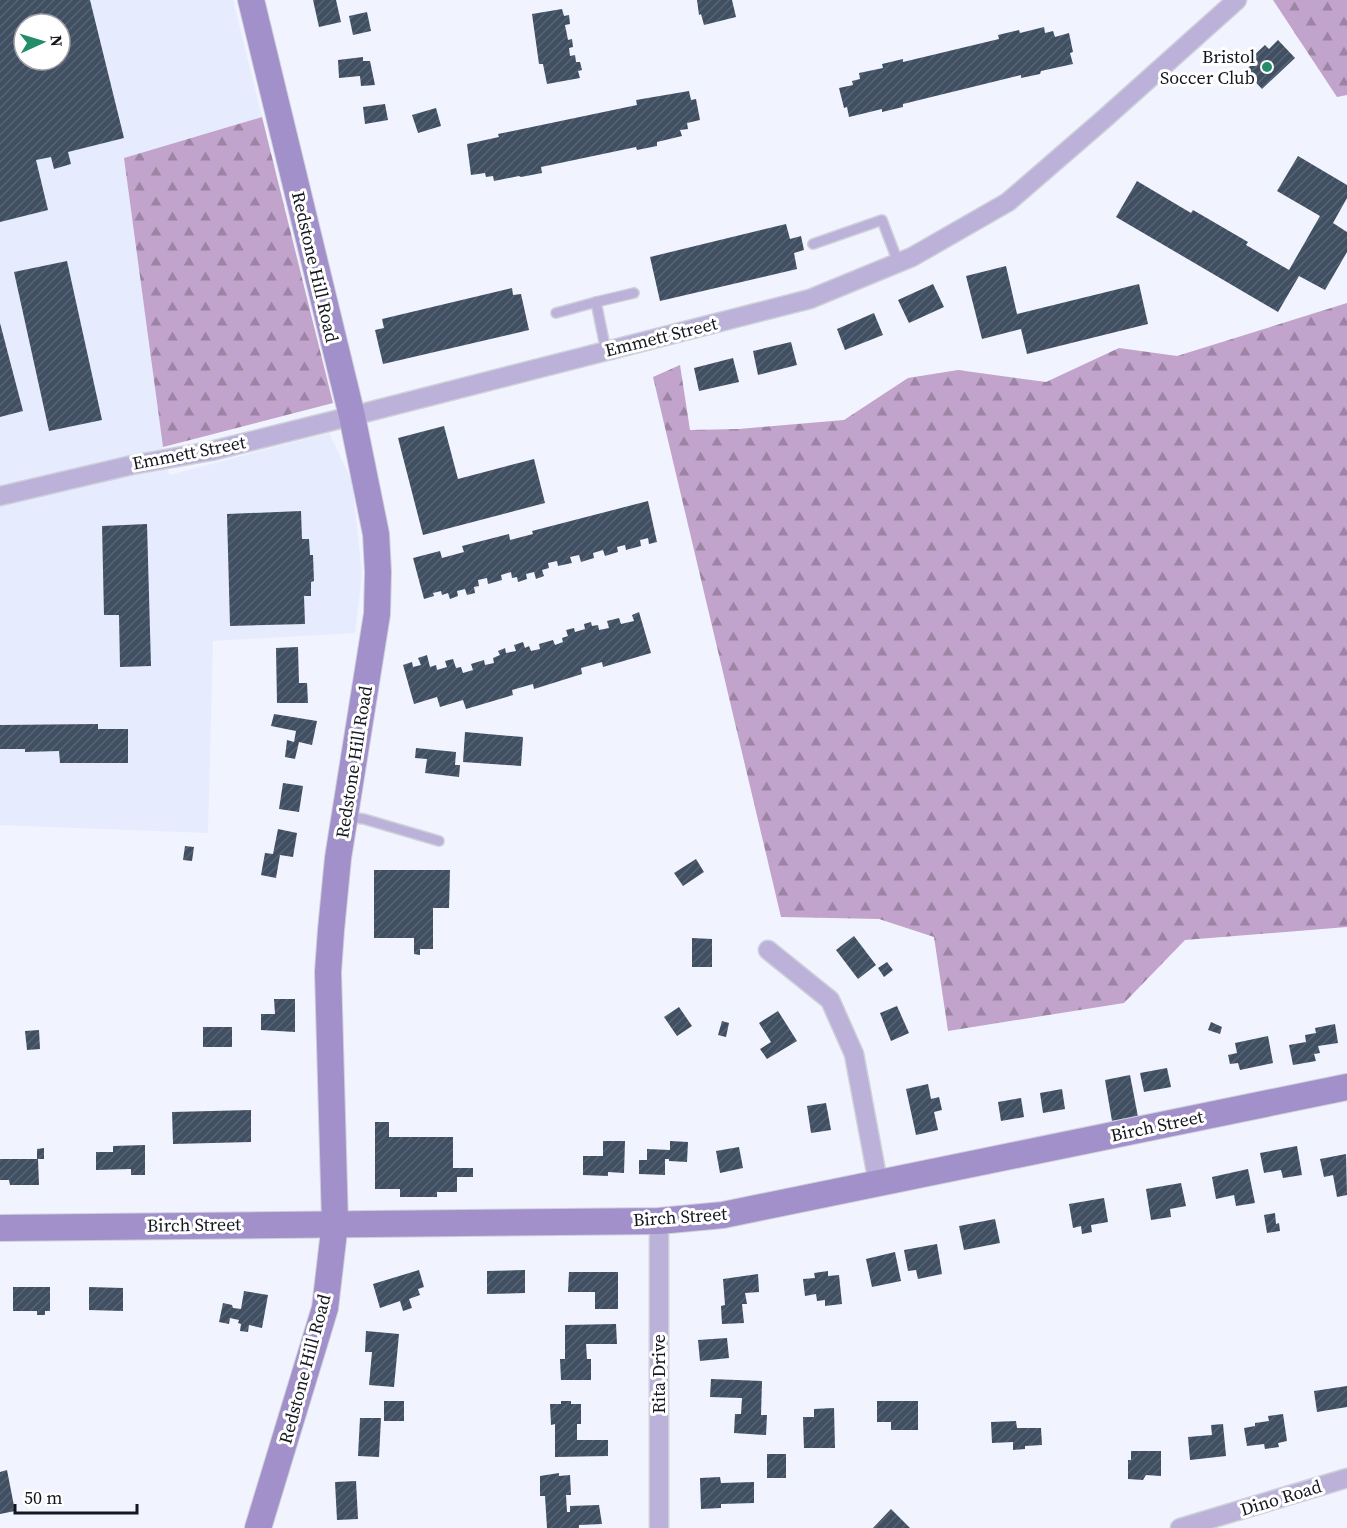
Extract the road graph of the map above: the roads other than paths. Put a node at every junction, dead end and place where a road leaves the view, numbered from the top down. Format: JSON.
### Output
{"nodes":[{"id":1,"x":251,"y":0,"type":"edge"},
{"id":2,"x":1237,"y":0,"type":"edge"},
{"id":3,"x":813,"y":244,"type":"dead end"},
{"id":4,"x":897,"y":262,"type":"junction"},
{"id":5,"x":634,"y":293,"type":"dead end"},
{"id":6,"x":596,"y":302,"type":"junction"},
{"id":7,"x":556,"y":313,"type":"dead end"},
{"id":8,"x":606,"y":351,"type":"junction"},
{"id":9,"x":352,"y":416,"type":"junction"},
{"id":10,"x":0,"y":496,"type":"edge"},
{"id":11,"x":345,"y":817,"type":"junction"},
{"id":12,"x":439,"y":841,"type":"dead end"},
{"id":13,"x":768,"y":950,"type":"dead end"},
{"id":14,"x":1347,"y":1087,"type":"edge"},
{"id":15,"x":878,"y":1182,"type":"junction"},
{"id":16,"x":659,"y":1221,"type":"junction"},
{"id":17,"x":335,"y":1223,"type":"junction"},
{"id":18,"x":0,"y":1228,"type":"edge"},
{"id":19,"x":1347,"y":1478,"type":"edge"},
{"id":20,"x":258,"y":1528,"type":"edge"},
{"id":21,"x":659,"y":1528,"type":"edge"},
{"id":22,"x":1180,"y":1528,"type":"edge"}],
"edges":[{"from":1,"to":9,"type":"main road","name":"Redstone Hill Road"},
{"from":2,"to":4,"type":"street","name":"Emmett Street"},
{"from":3,"to":4,"type":"lane"},
{"from":4,"to":8,"type":"street","name":"Emmett Street"},
{"from":5,"to":6,"type":"lane"},
{"from":6,"to":7,"type":"lane"},
{"from":6,"to":8,"type":"lane"},
{"from":8,"to":9,"type":"street","name":"Emmett Street"},
{"from":9,"to":10,"type":"street","name":"Emmett Street"},
{"from":9,"to":11,"type":"main road","name":"Redstone Hill Road"},
{"from":11,"to":12,"type":"lane"},
{"from":11,"to":17,"type":"main road","name":"Redstone Hill Road"},
{"from":13,"to":15,"type":"street"},
{"from":14,"to":15,"type":"main road","name":"Birch Street"},
{"from":15,"to":16,"type":"main road","name":"Birch Street"},
{"from":16,"to":17,"type":"main road","name":"Birch Street"},
{"from":16,"to":21,"type":"street","name":"Rita Drive"},
{"from":17,"to":18,"type":"main road","name":"Birch Street"},
{"from":17,"to":20,"type":"main road","name":"Redstone Hill Road"},
{"from":19,"to":22,"type":"street","name":"Dino Road"}]}
